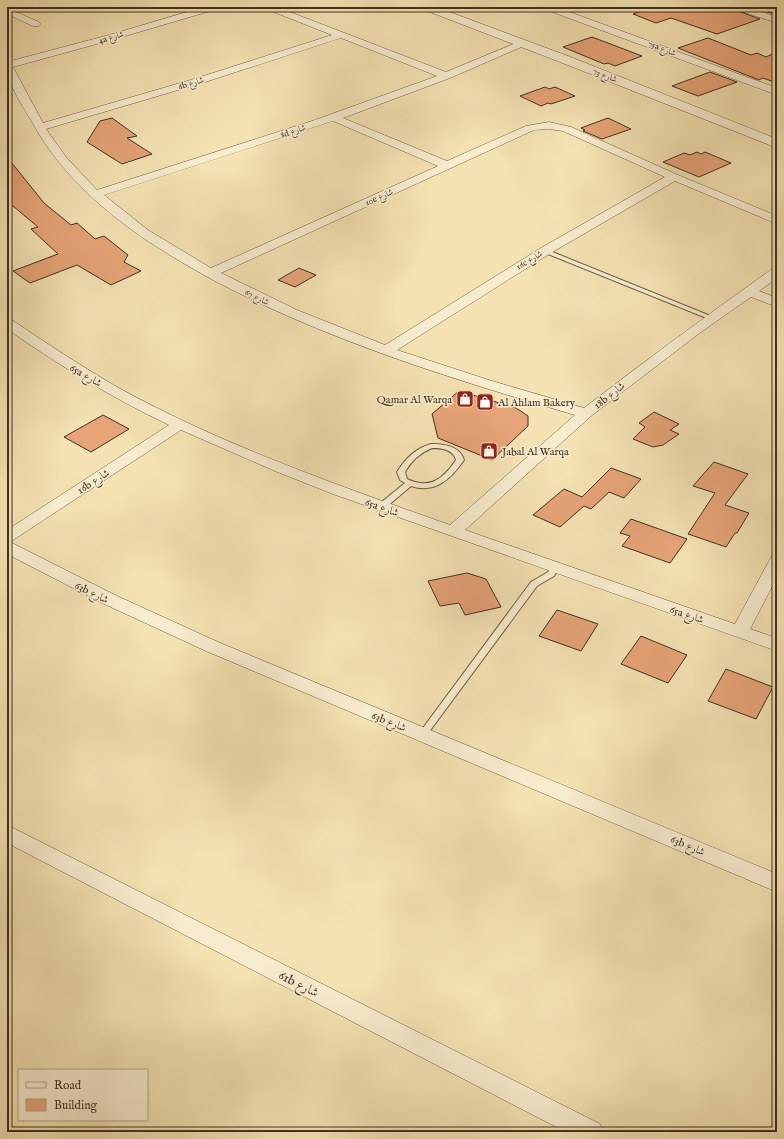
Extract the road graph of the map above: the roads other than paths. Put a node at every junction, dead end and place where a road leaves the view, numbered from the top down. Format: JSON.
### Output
{"nodes":[{"id":1,"x":214,"y":7,"type":"edge"},
{"id":2,"x":269,"y":7,"type":"edge"},
{"id":3,"x":547,"y":7,"type":"edge"},
{"id":4,"x":738,"y":7,"type":"edge"},
{"id":5,"x":433,"y":8,"type":"edge"},
{"id":6,"x":7,"y":11,"type":"edge"},
{"id":7,"x":777,"y":20,"type":"edge"},
{"id":8,"x":36,"y":24,"type":"dead end"},
{"id":9,"x":341,"y":35,"type":"junction"},
{"id":10,"x":526,"y":44,"type":"junction"},
{"id":11,"x":7,"y":65,"type":"edge"},
{"id":12,"x":446,"y":76,"type":"junction"},
{"id":13,"x":777,"y":92,"type":"edge"},
{"id":14,"x":333,"y":117,"type":"junction"},
{"id":15,"x":40,"y":127,"type":"junction"},
{"id":16,"x":777,"y":144,"type":"edge"},
{"id":17,"x":448,"y":166,"type":"junction"},
{"id":18,"x":674,"y":177,"type":"junction"},
{"id":19,"x":96,"y":194,"type":"junction"},
{"id":20,"x":777,"y":220,"type":"edge"},
{"id":21,"x":545,"y":251,"type":"junction"},
{"id":22,"x":777,"y":272,"type":"edge"},
{"id":23,"x":211,"y":273,"type":"junction"},
{"id":24,"x":749,"y":291,"type":"junction"},
{"id":25,"x":777,"y":303,"type":"edge"},
{"id":26,"x":711,"y":318,"type":"junction"},
{"id":27,"x":7,"y":323,"type":"edge"},
{"id":28,"x":387,"y":350,"type":"junction"},
{"id":29,"x":586,"y":413,"type":"junction"},
{"id":30,"x":179,"y":425,"type":"junction"},
{"id":31,"x":410,"y":483,"type":"junction"},
{"id":32,"x":381,"y":507,"type":"junction"},
{"id":33,"x":453,"y":531,"type":"junction"},
{"id":34,"x":7,"y":538,"type":"edge"},
{"id":35,"x":7,"y":547,"type":"edge"},
{"id":36,"x":777,"y":562,"type":"edge"},
{"id":37,"x":555,"y":568,"type":"junction"},
{"id":38,"x":739,"y":632,"type":"junction"},
{"id":39,"x":777,"y":645,"type":"edge"},
{"id":40,"x":423,"y":734,"type":"junction"},
{"id":41,"x":7,"y":834,"type":"edge"},
{"id":42,"x":777,"y":882,"type":"edge"},
{"id":43,"x":591,"y":1132,"type":"edge"}],
"edges":[{"from":1,"to":11,"type":"street","name":"4a شارع"},
{"from":2,"to":9,"type":"street"},
{"from":3,"to":13,"type":"street","name":"75a شارع"},
{"from":4,"to":7,"type":"street"},
{"from":5,"to":10,"type":"street","name":"شارع 73"},
{"from":6,"to":8,"type":"street"},
{"from":9,"to":12,"type":"street"},
{"from":9,"to":15,"type":"street","name":"6b شارع"},
{"from":10,"to":12,"type":"street","name":"8d شارع"},
{"from":10,"to":16,"type":"street","name":"شارع 73"},
{"from":11,"to":15,"type":"street","name":"شارع 67"},
{"from":12,"to":14,"type":"street","name":"8d شارع"},
{"from":14,"to":17,"type":"street"},
{"from":14,"to":19,"type":"street","name":"8d شارع"},
{"from":15,"to":19,"type":"street","name":"شارع 67"},
{"from":17,"to":18,"type":"street","name":"10e شارع"},
{"from":17,"to":23,"type":"street","name":"10e شارع"},
{"from":18,"to":20,"type":"street"},
{"from":18,"to":21,"type":"street","name":"16c شارع"},
{"from":19,"to":23,"type":"street","name":"شارع 67"},
{"from":21,"to":26,"type":"lane"},
{"from":21,"to":28,"type":"street","name":"16c شارع"},
{"from":22,"to":24,"type":"street","name":"18b شارع"},
{"from":23,"to":28,"type":"street","name":"شارع 67"},
{"from":24,"to":25,"type":"street"},
{"from":24,"to":26,"type":"street","name":"18b شارع"},
{"from":26,"to":29,"type":"street","name":"18b شارع"},
{"from":27,"to":30,"type":"street","name":"65a شارع"},
{"from":28,"to":29,"type":"street","name":"شارع 67"},
{"from":29,"to":33,"type":"street","name":"18b شارع"},
{"from":30,"to":32,"type":"street","name":"65a شارع"},
{"from":30,"to":34,"type":"street","name":"16b شارع"},
{"from":31,"to":31,"type":"lane"},
{"from":31,"to":32,"type":"lane"},
{"from":32,"to":33,"type":"street","name":"65a شارع"},
{"from":33,"to":37,"type":"street","name":"65a شارع"},
{"from":35,"to":40,"type":"street","name":"63b شارع"},
{"from":36,"to":38,"type":"street"},
{"from":37,"to":38,"type":"street","name":"65a شارع"},
{"from":37,"to":40,"type":"lane"},
{"from":38,"to":39,"type":"street","name":"65a شارع"},
{"from":40,"to":42,"type":"street","name":"63b شارع"},
{"from":41,"to":43,"type":"street","name":"61b شارع"}]}
